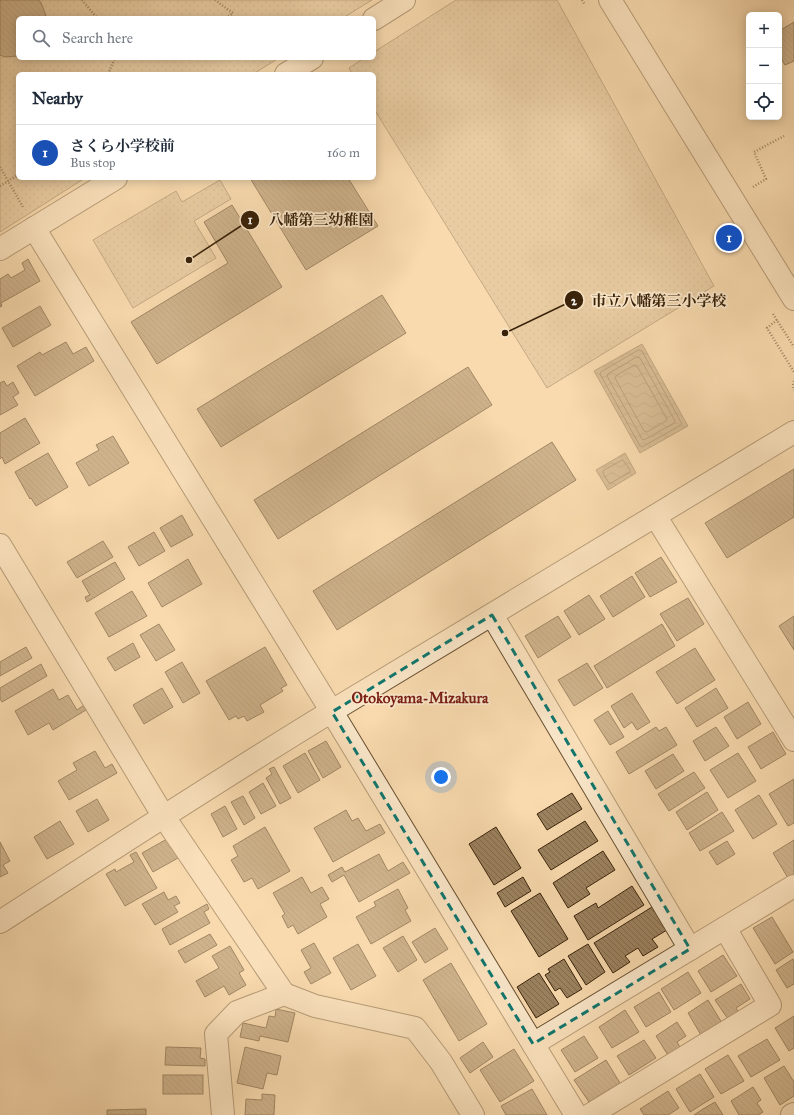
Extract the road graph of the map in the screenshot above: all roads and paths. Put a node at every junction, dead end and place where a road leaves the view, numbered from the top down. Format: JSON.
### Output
{"nodes":[{"id":1,"x":82,"y":0,"type":"edge"},
{"id":2,"x":215,"y":0,"type":"edge"},
{"id":3,"x":404,"y":0,"type":"edge"},
{"id":4,"x":610,"y":0,"type":"edge"},
{"id":5,"x":95,"y":16,"type":"edge"},
{"id":6,"x":230,"y":16,"type":"edge"},
{"id":7,"x":376,"y":18,"type":"edge"},
{"id":8,"x":113,"y":60,"type":"edge"},
{"id":9,"x":309,"y":60,"type":"edge"},
{"id":10,"x":109,"y":72,"type":"edge"},
{"id":11,"x":289,"y":72,"type":"edge"},
{"id":12,"x":784,"y":136,"type":"dead end"},
{"id":13,"x":0,"y":167,"type":"edge"},
{"id":14,"x":16,"y":177,"type":"edge"},
{"id":15,"x":113,"y":180,"type":"edge"},
{"id":16,"x":9,"y":182,"type":"junction"},
{"id":17,"x":0,"y":186,"type":"edge"},
{"id":18,"x":753,"y":187,"type":"dead end"},
{"id":19,"x":34,"y":228,"type":"junction"},
{"id":20,"x":0,"y":250,"type":"edge"},
{"id":21,"x":794,"y":299,"type":"edge"},
{"id":22,"x":777,"y":320,"type":"dead end"},
{"id":23,"x":794,"y":372,"type":"edge"},
{"id":24,"x":794,"y":382,"type":"edge"},
{"id":25,"x":794,"y":390,"type":"edge"},
{"id":26,"x":794,"y":432,"type":"edge"},
{"id":27,"x":656,"y":517,"type":"junction"},
{"id":28,"x":0,"y":544,"type":"edge"},
{"id":29,"x":492,"y":615,"type":"junction"},
{"id":30,"x":332,"y":712,"type":"junction"},
{"id":31,"x":794,"y":740,"type":"edge"},
{"id":32,"x":164,"y":817,"type":"junction"},
{"id":33,"x":794,"y":886,"type":"edge"},
{"id":34,"x":0,"y":922,"type":"edge"},
{"id":35,"x":725,"y":928,"type":"junction"},
{"id":36,"x":690,"y":949,"type":"junction"},
{"id":37,"x":284,"y":994,"type":"junction"},
{"id":38,"x":533,"y":1044,"type":"junction"},
{"id":39,"x":222,"y":1115,"type":"edge"},
{"id":40,"x":472,"y":1115,"type":"edge"},
{"id":41,"x":576,"y":1115,"type":"edge"},
{"id":42,"x":590,"y":1115,"type":"edge"}],
"edges":[{"from":1,"to":5,"type":"path"},
{"from":2,"to":6,"type":"path"},
{"from":3,"to":7,"type":"street"},
{"from":4,"to":21,"type":"street"},
{"from":8,"to":10,"type":"path"},
{"from":9,"to":11,"type":"street"},
{"from":12,"to":18,"type":"path"},
{"from":13,"to":16,"type":"path"},
{"from":14,"to":16,"type":"path"},
{"from":15,"to":19,"type":"street"},
{"from":16,"to":17,"type":"path"},
{"from":16,"to":19,"type":"path"},
{"from":19,"to":20,"type":"street"},
{"from":19,"to":30,"type":"street"},
{"from":22,"to":23,"type":"path"},
{"from":24,"to":25,"type":"path"},
{"from":26,"to":27,"type":"street"},
{"from":27,"to":29,"type":"street"},
{"from":27,"to":31,"type":"street"},
{"from":28,"to":32,"type":"street"},
{"from":29,"to":30,"type":"street"},
{"from":29,"to":36,"type":"street"},
{"from":30,"to":32,"type":"street"},
{"from":30,"to":38,"type":"street"},
{"from":32,"to":34,"type":"street"},
{"from":32,"to":37,"type":"street"},
{"from":33,"to":35,"type":"street"},
{"from":35,"to":36,"type":"street"},
{"from":35,"to":42,"type":"street"},
{"from":36,"to":38,"type":"street"},
{"from":37,"to":39,"type":"street"},
{"from":37,"to":40,"type":"street"},
{"from":38,"to":41,"type":"street"}]}
